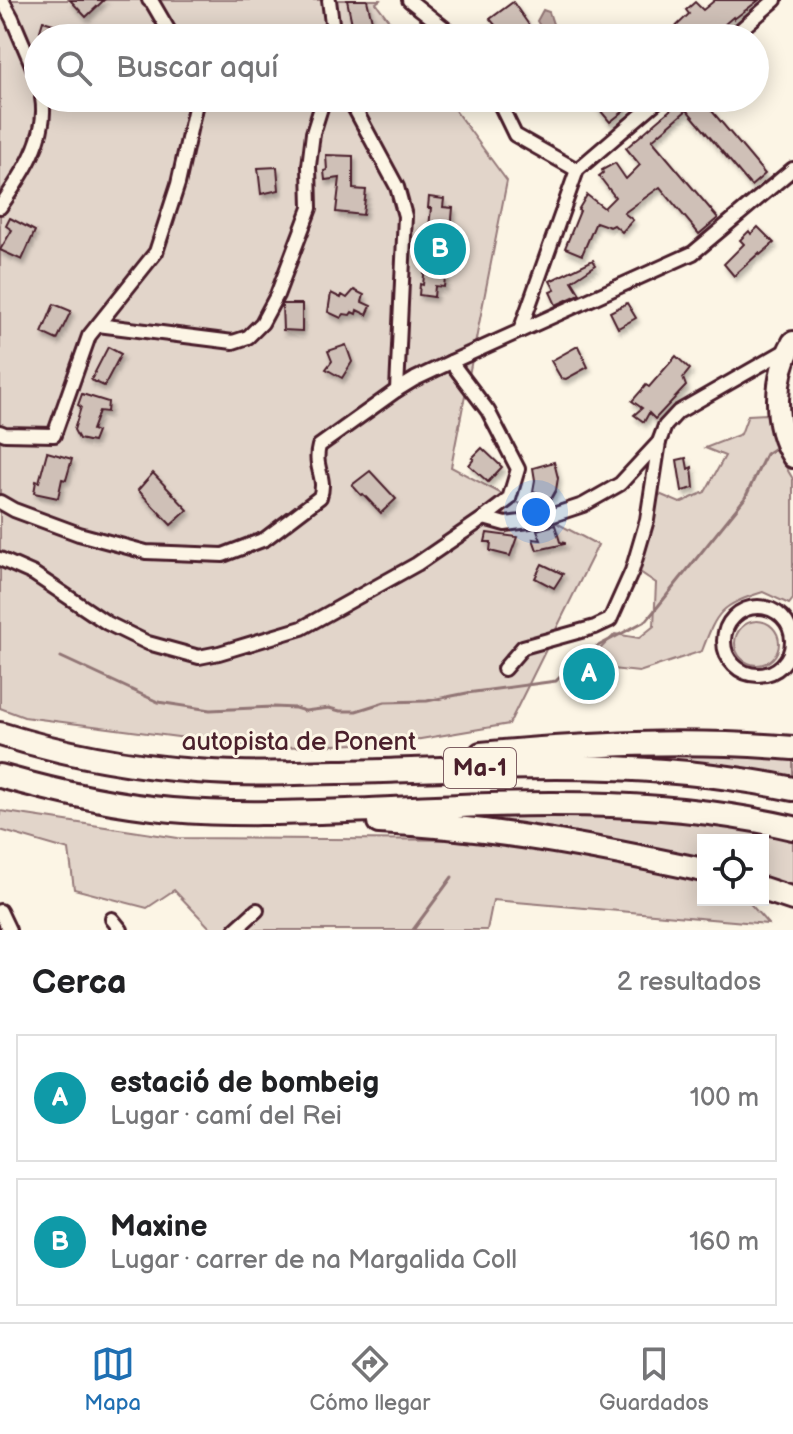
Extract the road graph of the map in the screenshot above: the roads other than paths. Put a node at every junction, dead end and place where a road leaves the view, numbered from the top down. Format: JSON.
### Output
{"nodes":[{"id":1,"x":2,"y":0,"type":"edge"},
{"id":2,"x":149,"y":0,"type":"edge"},
{"id":3,"x":329,"y":0,"type":"edge"},
{"id":4,"x":409,"y":0,"type":"edge"},
{"id":5,"x":775,"y":0,"type":"edge"},
{"id":6,"x":165,"y":24,"type":"edge"},
{"id":7,"x":332,"y":24,"type":"edge"},
{"id":8,"x":439,"y":24,"type":"edge"},
{"id":9,"x":747,"y":24,"type":"edge"},
{"id":10,"x":24,"y":44,"type":"edge"},
{"id":11,"x":42,"y":112,"type":"edge"},
{"id":12,"x":194,"y":112,"type":"edge"},
{"id":13,"x":320,"y":112,"type":"edge"},
{"id":14,"x":357,"y":112,"type":"edge"},
{"id":15,"x":504,"y":112,"type":"edge"},
{"id":16,"x":645,"y":112,"type":"edge"},
{"id":17,"x":793,"y":169,"type":"edge"},
{"id":18,"x":577,"y":170,"type":"junction"},
{"id":19,"x":0,"y":207,"type":"edge"},
{"id":20,"x":98,"y":325,"type":"junction"},
{"id":21,"x":520,"y":331,"type":"junction"},
{"id":22,"x":791,"y":345,"type":"edge"},
{"id":23,"x":451,"y":362,"type":"junction"},
{"id":24,"x":397,"y":390,"type":"junction"},
{"id":25,"x":0,"y":432,"type":"edge"},
{"id":26,"x":659,"y":442,"type":"junction"},
{"id":27,"x":793,"y":457,"type":"edge"},
{"id":28,"x":0,"y":502,"type":"edge"},
{"id":29,"x":484,"y":518,"type":"junction"},
{"id":30,"x":0,"y":559,"type":"edge"},
{"id":31,"x":793,"y":641,"type":"edge"},
{"id":32,"x":504,"y":669,"type":"dead end"},
{"id":33,"x":0,"y":734,"type":"edge"},
{"id":34,"x":793,"y":748,"type":"edge"},
{"id":35,"x":165,"y":768,"type":"junction"},
{"id":36,"x":0,"y":776,"type":"edge"},
{"id":37,"x":793,"y":789,"type":"edge"},
{"id":38,"x":323,"y":812,"type":"junction"},
{"id":39,"x":793,"y":828,"type":"edge"},
{"id":40,"x":697,"y":869,"type":"edge"},
{"id":41,"x":769,"y":884,"type":"edge"},
{"id":42,"x":793,"y":890,"type":"edge"},
{"id":43,"x":769,"y":891,"type":"edge"},
{"id":44,"x":793,"y":899,"type":"edge"},
{"id":45,"x":257,"y":910,"type":"dead end"},
{"id":46,"x":0,"y":911,"type":"edge"},
{"id":47,"x":112,"y":919,"type":"dead end"},
{"id":48,"x":9,"y":930,"type":"edge"},
{"id":49,"x":121,"y":930,"type":"edge"},
{"id":50,"x":235,"y":930,"type":"edge"}],
"edges":[{"from":1,"to":10,"type":"street"},
{"from":2,"to":6,"type":"street"},
{"from":3,"to":7,"type":"street"},
{"from":4,"to":8,"type":"street"},
{"from":5,"to":9,"type":"street"},
{"from":11,"to":19,"type":"street"},
{"from":12,"to":20,"type":"street"},
{"from":13,"to":20,"type":"street"},
{"from":14,"to":24,"type":"street"},
{"from":15,"to":18,"type":"street"},
{"from":16,"to":18,"type":"street"},
{"from":17,"to":21,"type":"street"},
{"from":18,"to":21,"type":"street"},
{"from":20,"to":25,"type":"street"},
{"from":21,"to":23,"type":"street"},
{"from":22,"to":26,"type":"street"},
{"from":22,"to":27,"type":"main road"},
{"from":23,"to":24,"type":"street"},
{"from":23,"to":29,"type":"street"},
{"from":24,"to":28,"type":"street"},
{"from":26,"to":29,"type":"street"},
{"from":26,"to":32,"type":"street"},
{"from":29,"to":30,"type":"street"},
{"from":31,"to":31,"type":"street"},
{"from":33,"to":35,"type":"highway","name":"autopista de Ponent","number":"Ma-1"},
{"from":34,"to":35,"type":"highway"},
{"from":35,"to":37,"type":"highway","name":"autopista de Ponent","number":"Ma-1"},
{"from":36,"to":38,"type":"highway","number":"Ma-1"},
{"from":38,"to":39,"type":"highway","number":"Ma-1"},
{"from":38,"to":40,"type":"highway"},
{"from":41,"to":42,"type":"highway"},
{"from":43,"to":44,"type":"highway"},
{"from":45,"to":50,"type":"street"},
{"from":46,"to":48,"type":"street"},
{"from":47,"to":49,"type":"street"}]}
